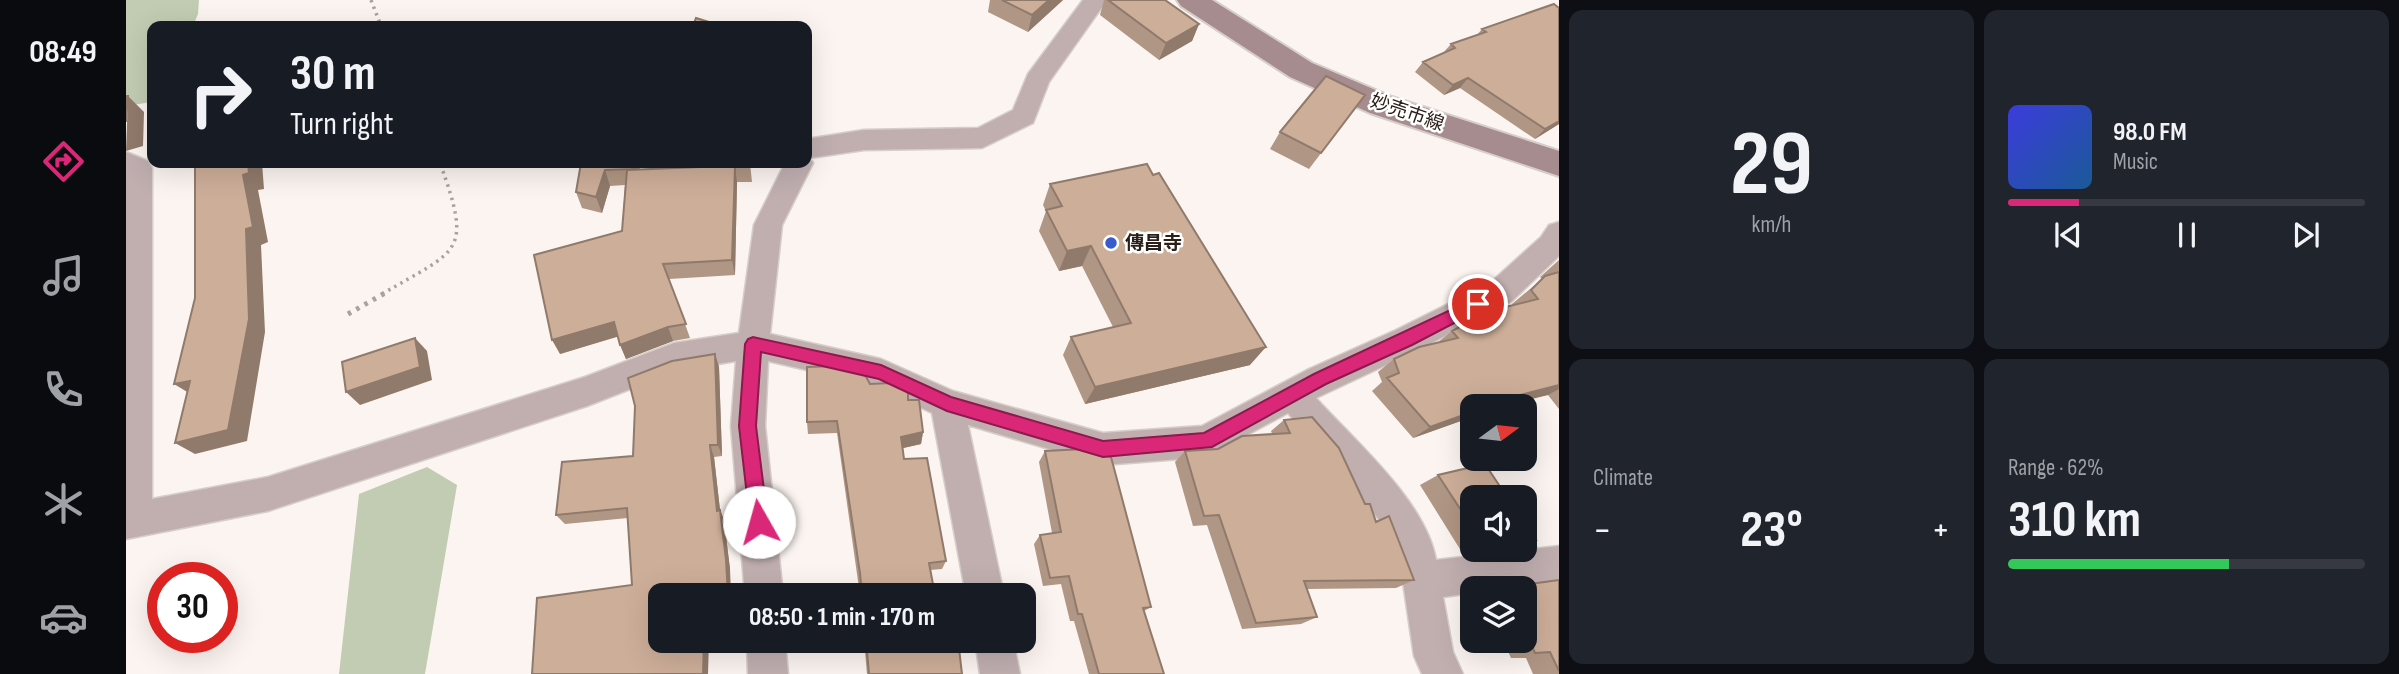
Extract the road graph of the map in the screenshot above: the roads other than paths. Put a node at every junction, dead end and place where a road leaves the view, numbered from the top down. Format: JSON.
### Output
{"nodes":[{"id":1,"x":1095,"y":0,"type":"edge"},
{"id":2,"x":1191,"y":0,"type":"edge"},
{"id":3,"x":812,"y":148,"type":"edge"},
{"id":4,"x":126,"y":162,"type":"edge"},
{"id":5,"x":1559,"y":164,"type":"edge"},
{"id":6,"x":796,"y":168,"type":"edge"},
{"id":7,"x":1559,"y":233,"type":"edge"},
{"id":8,"x":753,"y":344,"type":"junction"},
{"id":9,"x":1292,"y":394,"type":"junction"},
{"id":10,"x":947,"y":404,"type":"junction"},
{"id":11,"x":130,"y":521,"type":"edge"},
{"id":12,"x":1559,"y":564,"type":"edge"},
{"id":13,"x":1421,"y":581,"type":"junction"},
{"id":14,"x":763,"y":583,"type":"edge"},
{"id":15,"x":983,"y":583,"type":"edge"},
{"id":16,"x":767,"y":653,"type":"edge"},
{"id":17,"x":996,"y":653,"type":"edge"},
{"id":18,"x":768,"y":674,"type":"edge"},
{"id":19,"x":1000,"y":674,"type":"edge"},
{"id":20,"x":1443,"y":674,"type":"edge"}],
"edges":[{"from":1,"to":3,"type":"street"},
{"from":2,"to":5,"type":"main road","name":"妙売市線"},
{"from":4,"to":11,"type":"street"},
{"from":6,"to":8,"type":"street"},
{"from":7,"to":9,"type":"street"},
{"from":8,"to":10,"type":"street"},
{"from":8,"to":11,"type":"street"},
{"from":8,"to":14,"type":"street"},
{"from":9,"to":10,"type":"street"},
{"from":9,"to":13,"type":"street"},
{"from":10,"to":15,"type":"street"},
{"from":12,"to":13,"type":"street"},
{"from":13,"to":20,"type":"street"},
{"from":16,"to":18,"type":"street"},
{"from":17,"to":19,"type":"street"}]}
